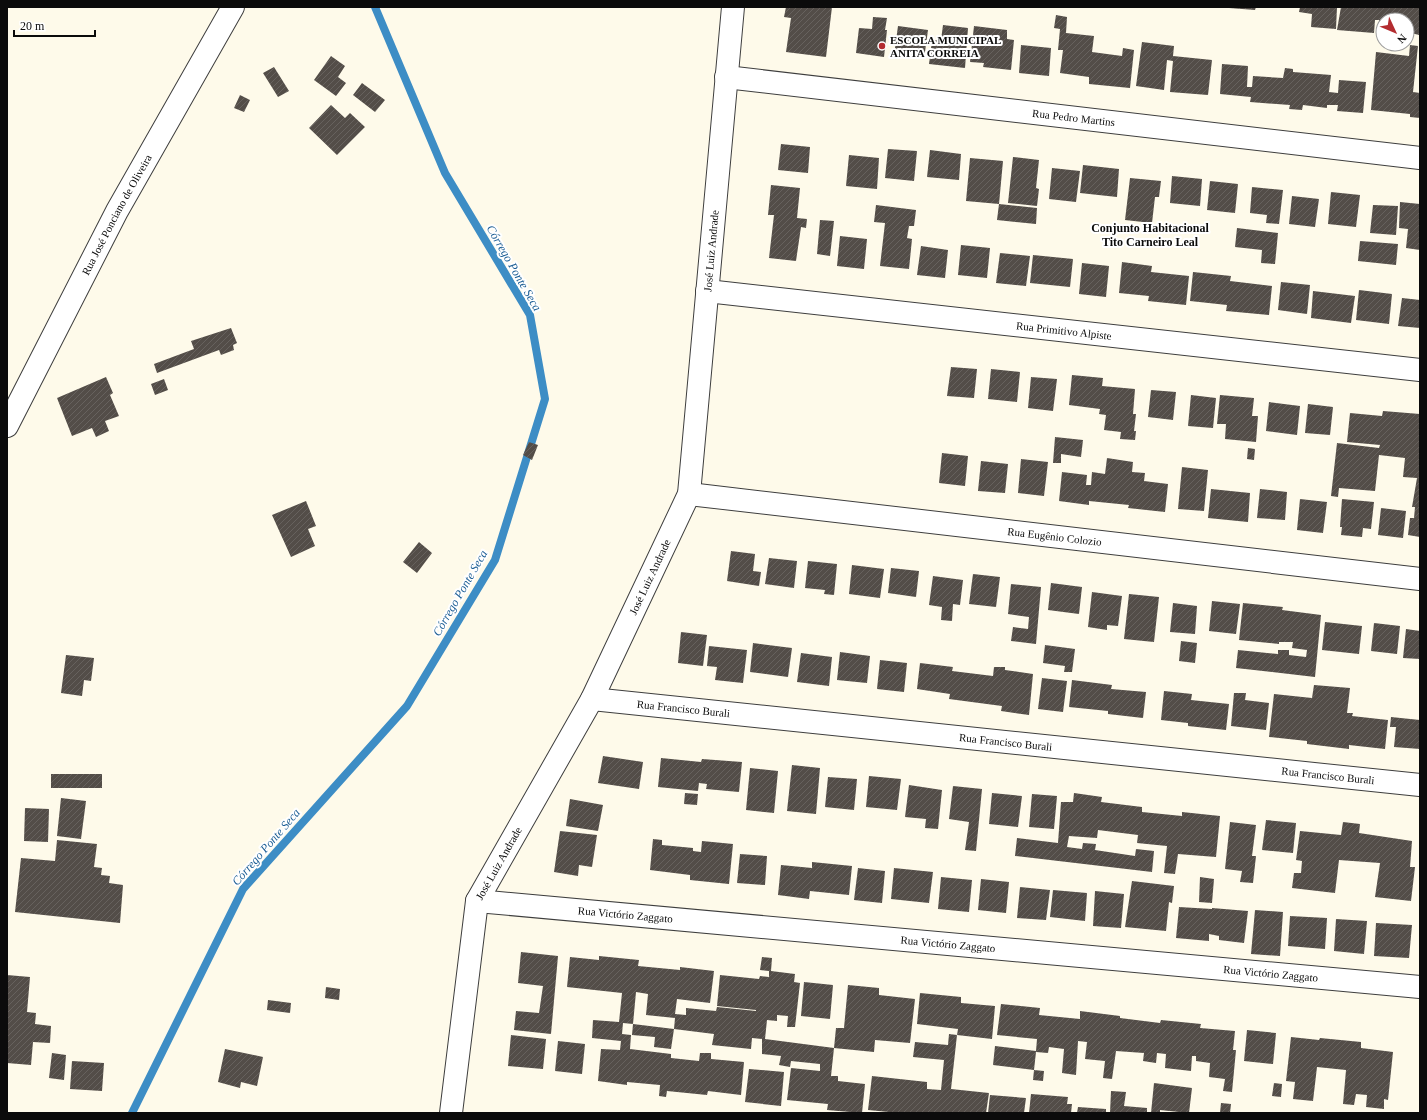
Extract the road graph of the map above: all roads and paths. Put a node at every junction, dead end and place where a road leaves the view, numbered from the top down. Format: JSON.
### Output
{"nodes":[{"id":1,"x":233,"y":7,"type":"edge"},
{"id":2,"x":733,"y":7,"type":"edge"},
{"id":3,"x":726,"y":77,"type":"junction"},
{"id":4,"x":1420,"y":158,"type":"edge"},
{"id":5,"x":707,"y":291,"type":"junction"},
{"id":6,"x":1420,"y":370,"type":"edge"},
{"id":7,"x":7,"y":426,"type":"edge"},
{"id":8,"x":689,"y":494,"type":"junction"},
{"id":9,"x":1420,"y":579,"type":"edge"},
{"id":10,"x":592,"y":699,"type":"junction"},
{"id":11,"x":1420,"y":786,"type":"edge"},
{"id":12,"x":477,"y":900,"type":"junction"},
{"id":13,"x":1420,"y":987,"type":"edge"},
{"id":14,"x":453,"y":1113,"type":"edge"}],
"edges":[{"from":1,"to":7,"type":"street","name":"Rua José Ponciano de Oliveira"},
{"from":2,"to":3,"type":"street","name":"José Luiz Andrade"},
{"from":3,"to":4,"type":"street","name":"Rua Pedro Martins"},
{"from":3,"to":5,"type":"street","name":"José Luiz Andrade"},
{"from":5,"to":6,"type":"street","name":"Rua Primitivo Alpiste"},
{"from":5,"to":8,"type":"street","name":"José Luiz Andrade"},
{"from":8,"to":9,"type":"street","name":"Rua Eugênio Colozio"},
{"from":8,"to":10,"type":"street","name":"José Luiz Andrade"},
{"from":10,"to":11,"type":"street","name":"Rua Francisco Burali"},
{"from":10,"to":12,"type":"street","name":"José Luiz Andrade"},
{"from":12,"to":13,"type":"street","name":"Rua Victório Zaggato"},
{"from":12,"to":14,"type":"street","name":"José Luiz Andrade"}]}
